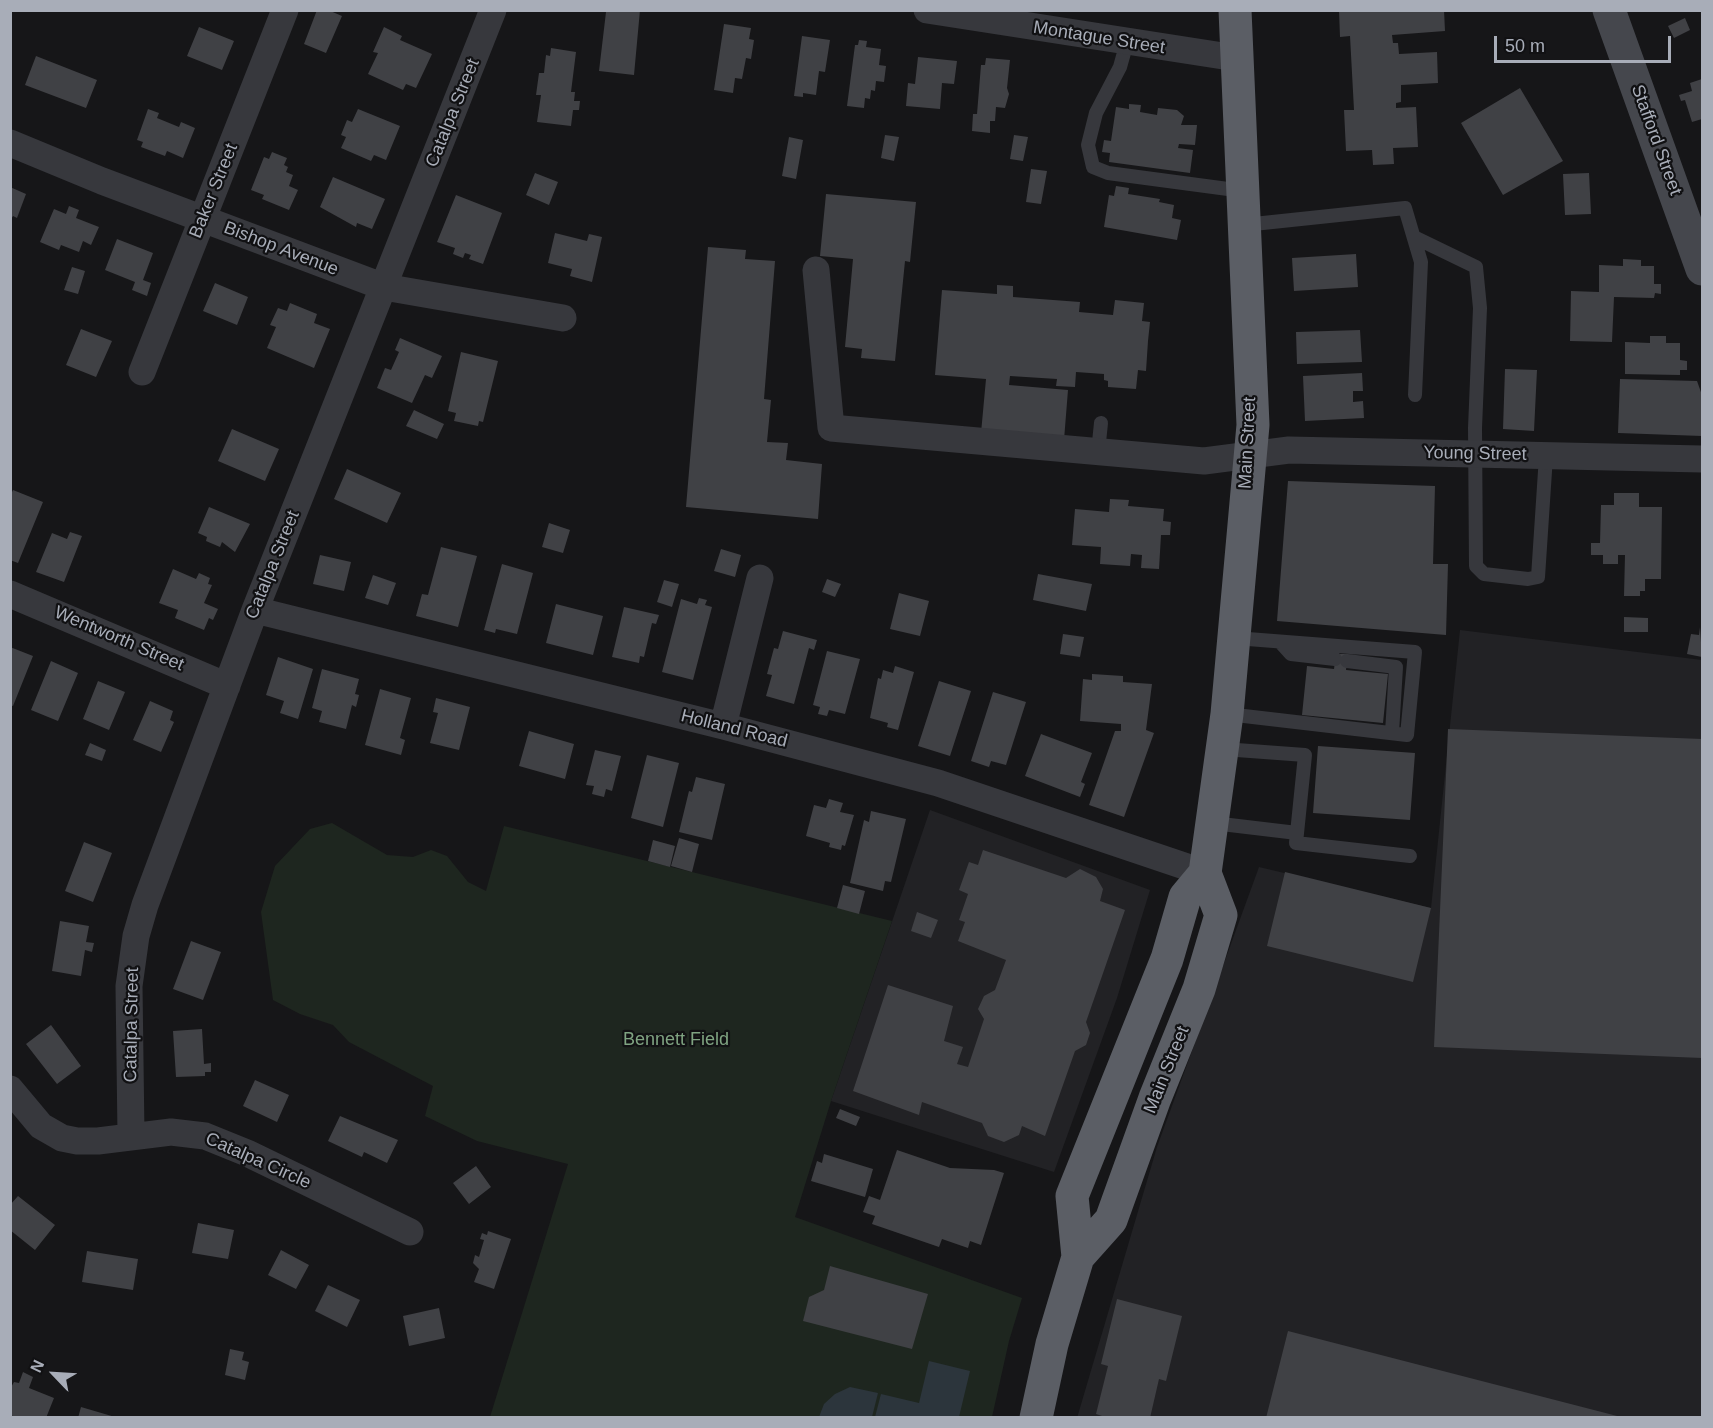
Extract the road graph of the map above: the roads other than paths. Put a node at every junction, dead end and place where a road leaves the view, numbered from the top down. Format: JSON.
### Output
{"nodes":[{"id":1,"x":285,"y":10,"type":"edge"},
{"id":2,"x":493,"y":10,"type":"edge"},
{"id":3,"x":927,"y":10,"type":"edge"},
{"id":4,"x":1235,"y":10,"type":"edge"},
{"id":5,"x":1609,"y":10,"type":"edge"},
{"id":6,"x":1127,"y":42,"type":"junction"},
{"id":7,"x":1236,"y":58,"type":"junction"},
{"id":8,"x":10,"y":143,"type":"edge"},
{"id":9,"x":1243,"y":191,"type":"junction"},
{"id":10,"x":202,"y":219,"type":"junction"},
{"id":11,"x":1244,"y":225,"type":"junction"},
{"id":12,"x":1414,"y":237,"type":"junction"},
{"id":13,"x":1702,"y":269,"type":"edge"},
{"id":14,"x":816,"y":270,"type":"dead end"},
{"id":15,"x":384,"y":288,"type":"junction"},
{"id":16,"x":563,"y":318,"type":"dead end"},
{"id":17,"x":142,"y":372,"type":"dead end"},
{"id":18,"x":1415,"y":395,"type":"dead end"},
{"id":19,"x":1101,"y":423,"type":"dead end"},
{"id":20,"x":1098,"y":452,"type":"junction"},
{"id":21,"x":1249,"y":454,"type":"junction"},
{"id":22,"x":1475,"y":454,"type":"junction"},
{"id":23,"x":1546,"y":456,"type":"junction"},
{"id":24,"x":1702,"y":459,"type":"edge"},
{"id":25,"x":760,"y":578,"type":"dead end"},
{"id":26,"x":10,"y":594,"type":"edge"},
{"id":27,"x":255,"y":610,"type":"junction"},
{"id":28,"x":1235,"y":638,"type":"junction"},
{"id":29,"x":1281,"y":643,"type":"junction"},
{"id":30,"x":227,"y":686,"type":"junction"},
{"id":31,"x":1227,"y":714,"type":"junction"},
{"id":32,"x":723,"y":726,"type":"junction"},
{"id":33,"x":1392,"y":734,"type":"junction"},
{"id":34,"x":1223,"y":749,"type":"junction"},
{"id":35,"x":1213,"y":822,"type":"junction"},
{"id":36,"x":1297,"y":833,"type":"junction"},
{"id":37,"x":1410,"y":856,"type":"dead end"},
{"id":38,"x":1205,"y":873,"type":"junction"},
{"id":39,"x":10,"y":1089,"type":"edge"},
{"id":40,"x":131,"y":1135,"type":"junction"},
{"id":41,"x":410,"y":1232,"type":"dead end"},
{"id":42,"x":1078,"y":1257,"type":"junction"},
{"id":43,"x":1035,"y":1418,"type":"edge"}],
"edges":[{"from":1,"to":10,"type":"street","name":"Baker Street"},
{"from":2,"to":15,"type":"street","name":"Catalpa Street"},
{"from":3,"to":6,"type":"street","name":"Montague Street"},
{"from":4,"to":7,"type":"highway","name":"Main Street"},
{"from":5,"to":13,"type":"main road","name":"Stafford Street"},
{"from":6,"to":7,"type":"street","name":"Montague Street"},
{"from":6,"to":9,"type":"lane"},
{"from":7,"to":9,"type":"highway","name":"Main Street"},
{"from":8,"to":10,"type":"street","name":"Bishop Avenue"},
{"from":9,"to":11,"type":"highway","name":"Main Street"},
{"from":10,"to":15,"type":"street","name":"Bishop Avenue"},
{"from":10,"to":17,"type":"street","name":"Baker Street"},
{"from":11,"to":12,"type":"lane"},
{"from":11,"to":21,"type":"highway","name":"Main Street"},
{"from":12,"to":18,"type":"lane"},
{"from":12,"to":22,"type":"lane"},
{"from":14,"to":20,"type":"street","name":"Young Street"},
{"from":15,"to":16,"type":"street","name":"Bishop Avenue"},
{"from":15,"to":27,"type":"street","name":"Catalpa Street"},
{"from":19,"to":20,"type":"lane"},
{"from":20,"to":21,"type":"street","name":"Young Street"},
{"from":21,"to":22,"type":"street","name":"Young Street"},
{"from":21,"to":28,"type":"highway","name":"Main Street"},
{"from":22,"to":23,"type":"street","name":"Young Street"},
{"from":22,"to":23,"type":"lane"},
{"from":23,"to":24,"type":"street","name":"Young Street"},
{"from":25,"to":32,"type":"street"},
{"from":26,"to":30,"type":"street","name":"Wentworth Street"},
{"from":27,"to":30,"type":"street","name":"Catalpa Street"},
{"from":27,"to":32,"type":"street","name":"Holland Road"},
{"from":28,"to":29,"type":"lane"},
{"from":28,"to":31,"type":"highway","name":"Main Street"},
{"from":29,"to":33,"type":"lane"},
{"from":29,"to":33,"type":"lane"},
{"from":30,"to":40,"type":"street","name":"Catalpa Street"},
{"from":31,"to":33,"type":"lane"},
{"from":31,"to":34,"type":"highway","name":"Main Street"},
{"from":32,"to":38,"type":"street","name":"Holland Road"},
{"from":34,"to":35,"type":"highway","name":"Main Street"},
{"from":34,"to":36,"type":"lane"},
{"from":35,"to":36,"type":"lane"},
{"from":35,"to":38,"type":"highway","name":"Main Street"},
{"from":36,"to":37,"type":"lane"},
{"from":38,"to":42,"type":"highway","name":"Main Street"},
{"from":38,"to":42,"type":"highway","name":"Main Street"},
{"from":39,"to":40,"type":"street","name":"Catalpa Circle"},
{"from":40,"to":41,"type":"street","name":"Catalpa Circle"},
{"from":42,"to":43,"type":"highway","name":"Main Street"}]}
